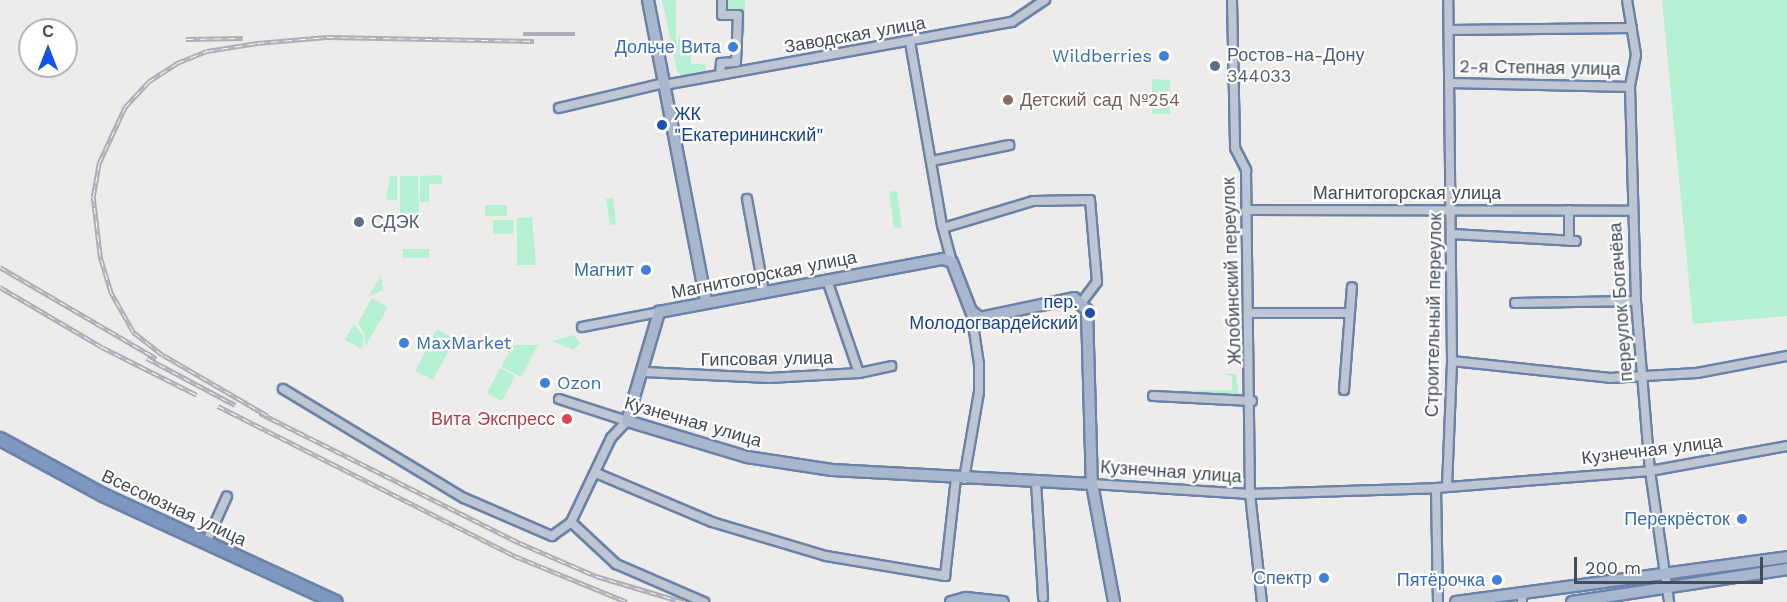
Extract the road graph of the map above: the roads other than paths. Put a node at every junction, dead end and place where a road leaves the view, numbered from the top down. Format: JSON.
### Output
{"nodes":[{"id":1,"x":648,"y":0,"type":"edge"},
{"id":2,"x":722,"y":0,"type":"edge"},
{"id":3,"x":1045,"y":0,"type":"edge"},
{"id":4,"x":1232,"y":0,"type":"edge"},
{"id":5,"x":1448,"y":0,"type":"edge"},
{"id":6,"x":1627,"y":0,"type":"edge"},
{"id":7,"x":1632,"y":28,"type":"junction"},
{"id":8,"x":1449,"y":30,"type":"junction"},
{"id":9,"x":910,"y":42,"type":"junction"},
{"id":10,"x":720,"y":74,"type":"junction"},
{"id":11,"x":1450,"y":83,"type":"junction"},
{"id":12,"x":664,"y":84,"type":"junction"},
{"id":13,"x":1630,"y":87,"type":"junction"},
{"id":14,"x":559,"y":108,"type":"dead end"},
{"id":15,"x":1009,"y":144,"type":"dead end"},
{"id":16,"x":932,"y":161,"type":"junction"},
{"id":17,"x":747,"y":198,"type":"dead end"},
{"id":18,"x":1452,"y":208,"type":"junction"},
{"id":19,"x":1246,"y":210,"type":"junction"},
{"id":20,"x":1569,"y":210,"type":"junction"},
{"id":21,"x":1632,"y":211,"type":"junction"},
{"id":22,"x":943,"y":228,"type":"junction"},
{"id":23,"x":1452,"y":234,"type":"junction"},
{"id":24,"x":952,"y":262,"type":"junction"},
{"id":25,"x":828,"y":280,"type":"junction"},
{"id":26,"x":1352,"y":287,"type":"dead end"},
{"id":27,"x":764,"y":292,"type":"junction"},
{"id":28,"x":1636,"y":301,"type":"junction"},
{"id":29,"x":706,"y":302,"type":"junction"},
{"id":30,"x":1082,"y":302,"type":"junction"},
{"id":31,"x":1515,"y":303,"type":"dead end"},
{"id":32,"x":971,"y":311,"type":"junction"},
{"id":33,"x":659,"y":312,"type":"junction"},
{"id":34,"x":1250,"y":313,"type":"junction"},
{"id":35,"x":1349,"y":313,"type":"junction"},
{"id":36,"x":582,"y":327,"type":"dead end"},
{"id":37,"x":1787,"y":356,"type":"edge"},
{"id":38,"x":1452,"y":362,"type":"junction"},
{"id":39,"x":891,"y":366,"type":"dead end"},
{"id":40,"x":644,"y":372,"type":"junction"},
{"id":41,"x":859,"y":374,"type":"junction"},
{"id":42,"x":1642,"y":377,"type":"junction"},
{"id":43,"x":283,"y":388,"type":"dead end"},
{"id":44,"x":1344,"y":390,"type":"dead end"},
{"id":45,"x":1154,"y":396,"type":"dead end"},
{"id":46,"x":559,"y":399,"type":"dead end"},
{"id":47,"x":1252,"y":400,"type":"junction"},
{"id":48,"x":627,"y":421,"type":"junction"},
{"id":49,"x":0,"y":439,"type":"edge"},
{"id":50,"x":1787,"y":446,"type":"edge"},
{"id":51,"x":1650,"y":471,"type":"junction"},
{"id":52,"x":596,"y":473,"type":"junction"},
{"id":53,"x":960,"y":479,"type":"junction"},
{"id":54,"x":1036,"y":482,"type":"junction"},
{"id":55,"x":1092,"y":484,"type":"junction"},
{"id":56,"x":1447,"y":487,"type":"junction"},
{"id":57,"x":1436,"y":488,"type":"junction"},
{"id":58,"x":1250,"y":494,"type":"junction"},
{"id":59,"x":227,"y":496,"type":"dead end"},
{"id":60,"x":571,"y":522,"type":"junction"},
{"id":61,"x":206,"y":543,"type":"junction"},
{"id":62,"x":1787,"y":557,"type":"edge"},
{"id":63,"x":1787,"y":569,"type":"edge"},
{"id":64,"x":1666,"y":576,"type":"junction"},
{"id":65,"x":1668,"y":589,"type":"junction"},
{"id":66,"x":1043,"y":598,"type":"dead end"},
{"id":67,"x":1522,"y":599,"type":"edge"},
{"id":68,"x":328,"y":600,"type":"edge"},
{"id":69,"x":704,"y":602,"type":"edge"},
{"id":70,"x":951,"y":602,"type":"edge"},
{"id":71,"x":1003,"y":602,"type":"edge"},
{"id":72,"x":1114,"y":602,"type":"edge"},
{"id":73,"x":1262,"y":602,"type":"edge"},
{"id":74,"x":1438,"y":602,"type":"edge"},
{"id":75,"x":1456,"y":602,"type":"edge"},
{"id":76,"x":1572,"y":602,"type":"edge"},
{"id":77,"x":1669,"y":602,"type":"edge"}],
"edges":[{"from":1,"to":12,"type":"main road"},
{"from":2,"to":10,"type":"street"},
{"from":3,"to":9,"type":"street","name":"Заводская улица"},
{"from":4,"to":19,"type":"street","name":"Жлобинский переулок"},
{"from":5,"to":8,"type":"street","name":"Строительный переулок"},
{"from":6,"to":7,"type":"street","name":"переулок Богачёва"},
{"from":7,"to":8,"type":"street"},
{"from":7,"to":13,"type":"street","name":"переулок Богачёва"},
{"from":8,"to":11,"type":"street","name":"Строительный переулок"},
{"from":9,"to":10,"type":"street","name":"Заводская улица"},
{"from":9,"to":16,"type":"street"},
{"from":10,"to":12,"type":"street","name":"Заводская улица"},
{"from":11,"to":13,"type":"street","name":"2-я Степная улица"},
{"from":11,"to":18,"type":"street","name":"Строительный переулок"},
{"from":12,"to":14,"type":"street","name":"Заводская улица"},
{"from":12,"to":29,"type":"main road"},
{"from":13,"to":21,"type":"street","name":"переулок Богачёва"},
{"from":15,"to":16,"type":"street"},
{"from":16,"to":22,"type":"street"},
{"from":17,"to":27,"type":"street"},
{"from":18,"to":19,"type":"street","name":"Магнитогорская улица"},
{"from":18,"to":20,"type":"street","name":"Магнитогорская улица"},
{"from":18,"to":23,"type":"street","name":"Строительный переулок"},
{"from":19,"to":34,"type":"street","name":"Жлобинский переулок"},
{"from":20,"to":21,"type":"street","name":"Магнитогорская улица"},
{"from":20,"to":23,"type":"street"},
{"from":21,"to":28,"type":"street","name":"переулок Богачёва"},
{"from":22,"to":24,"type":"street"},
{"from":22,"to":30,"type":"street"},
{"from":23,"to":38,"type":"street","name":"Строительный переулок"},
{"from":24,"to":25,"type":"main road","name":"Магнитогорская улица"},
{"from":24,"to":32,"type":"main road"},
{"from":25,"to":27,"type":"main road","name":"Магнитогорская улица"},
{"from":25,"to":41,"type":"street"},
{"from":26,"to":35,"type":"street"},
{"from":27,"to":29,"type":"main road","name":"Магнитогорская улица"},
{"from":28,"to":31,"type":"street"},
{"from":28,"to":42,"type":"street","name":"переулок Богачёва"},
{"from":29,"to":33,"type":"main road","name":"Магнитогорская улица"},
{"from":30,"to":32,"type":"main road"},
{"from":30,"to":55,"type":"main road"},
{"from":32,"to":53,"type":"street"},
{"from":33,"to":36,"type":"street","name":"Магнитогорская улица"},
{"from":33,"to":40,"type":"main road"},
{"from":34,"to":35,"type":"street"},
{"from":34,"to":47,"type":"street","name":"Жлобинский переулок"},
{"from":35,"to":44,"type":"street"},
{"from":37,"to":42,"type":"street"},
{"from":38,"to":42,"type":"street"},
{"from":38,"to":56,"type":"street","name":"Строительный переулок"},
{"from":39,"to":41,"type":"street","name":"Гипсовая улица"},
{"from":40,"to":41,"type":"street","name":"Гипсовая улица"},
{"from":40,"to":48,"type":"main road"},
{"from":42,"to":51,"type":"street","name":"переулок Богачёва"},
{"from":43,"to":60,"type":"street"},
{"from":45,"to":47,"type":"street"},
{"from":46,"to":48,"type":"street","name":"Кузнечная улица"},
{"from":47,"to":58,"type":"street","name":"Жлобинский переулок"},
{"from":48,"to":52,"type":"street"},
{"from":48,"to":53,"type":"main road","name":"Кузнечная улица"},
{"from":49,"to":61,"type":"highway","name":"Всесоюзная улица"},
{"from":50,"to":51,"type":"street","name":"Кузнечная улица"},
{"from":51,"to":56,"type":"street","name":"Кузнечная улица"},
{"from":51,"to":64,"type":"street","name":"переулок Богачёва"},
{"from":52,"to":53,"type":"street"},
{"from":52,"to":60,"type":"street"},
{"from":53,"to":54,"type":"main road","name":"Кузнечная улица"},
{"from":54,"to":55,"type":"main road","name":"Кузнечная улица"},
{"from":54,"to":66,"type":"street"},
{"from":55,"to":58,"type":"street","name":"Кузнечная улица"},
{"from":55,"to":72,"type":"main road"},
{"from":56,"to":57,"type":"street","name":"Кузнечная улица"},
{"from":57,"to":58,"type":"street","name":"Кузнечная улица"},
{"from":57,"to":74,"type":"street"},
{"from":58,"to":73,"type":"street","name":"Жлобинский переулок"},
{"from":59,"to":61,"type":"street"},
{"from":60,"to":69,"type":"street"},
{"from":61,"to":68,"type":"highway","name":"Всесоюзная улица"},
{"from":62,"to":64,"type":"main road"},
{"from":63,"to":65,"type":"main road"},
{"from":64,"to":65,"type":"street","name":"переулок Богачёва"},
{"from":64,"to":67,"type":"main road"},
{"from":65,"to":76,"type":"main road"},
{"from":65,"to":77,"type":"street","name":"переулок Богачёва"},
{"from":67,"to":75,"type":"main road"},
{"from":70,"to":71,"type":"main road"}]}
